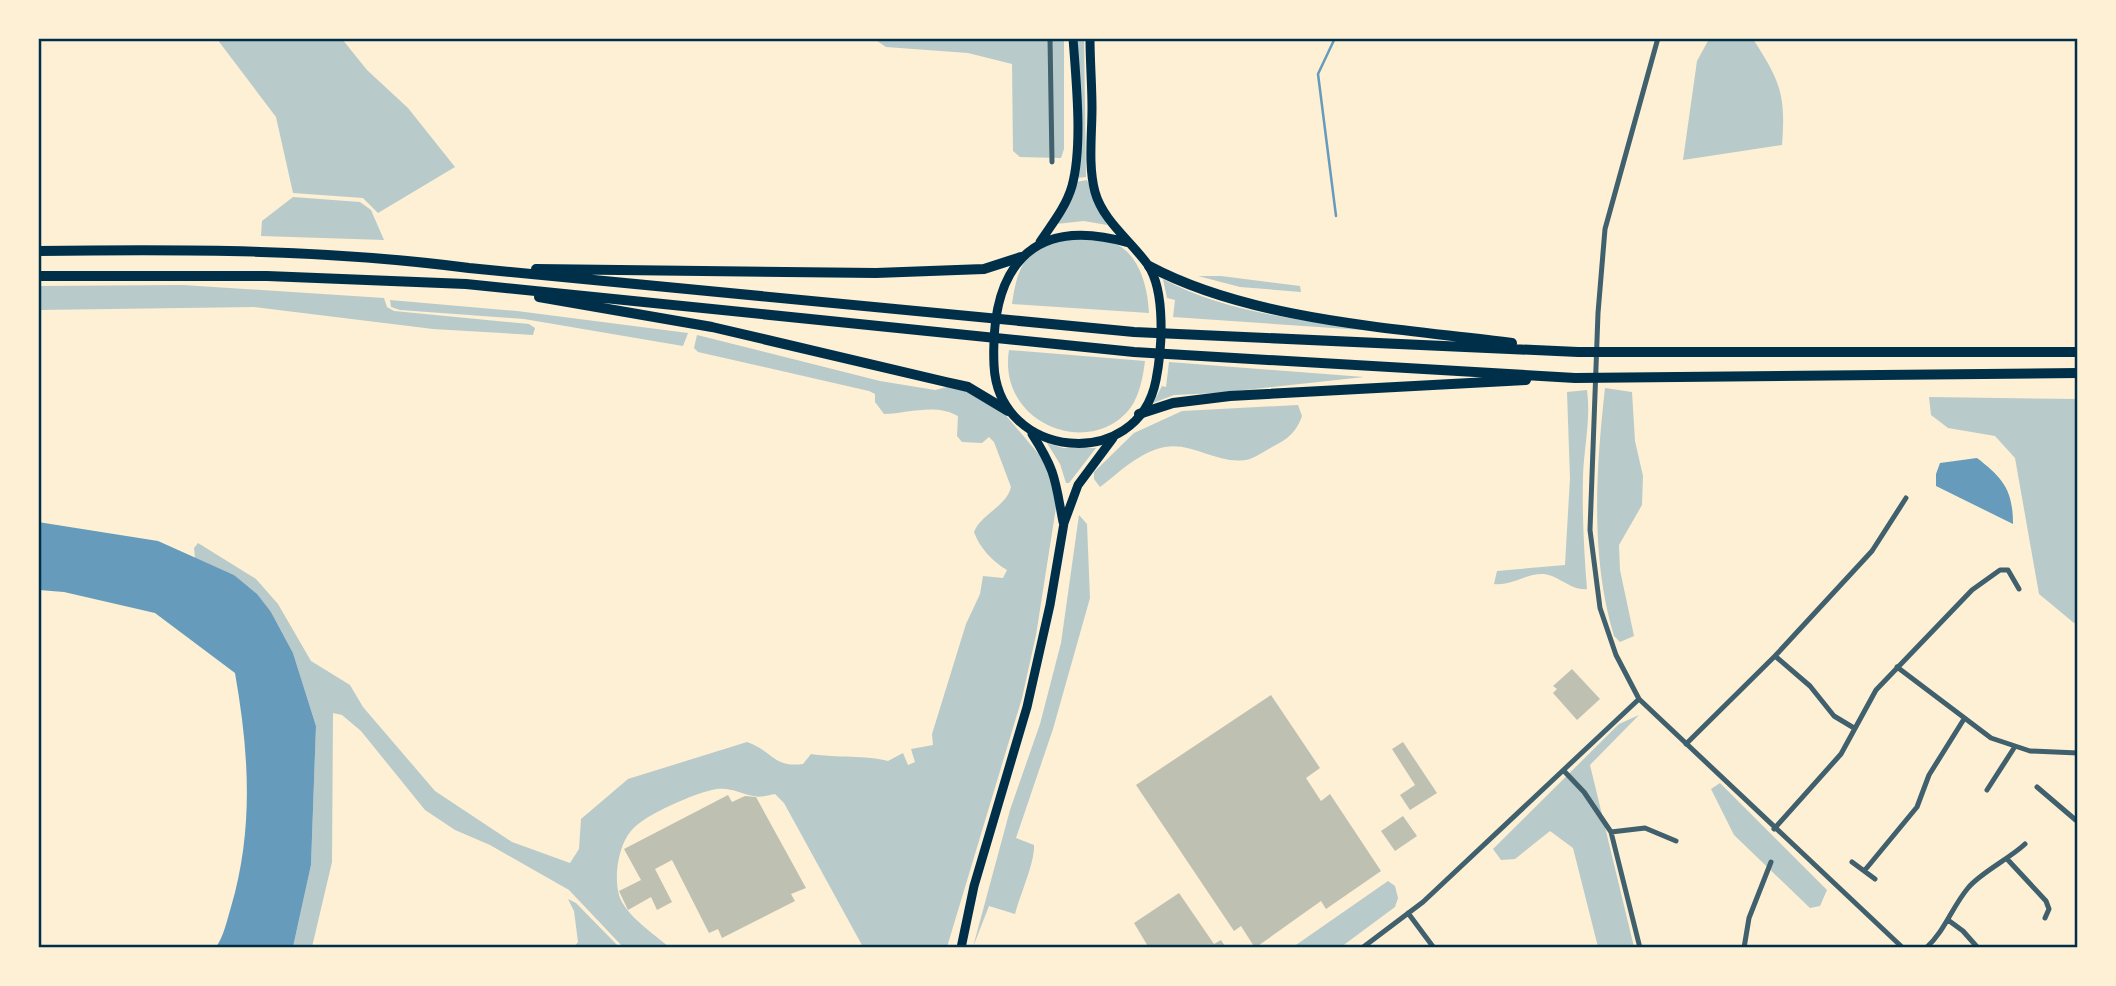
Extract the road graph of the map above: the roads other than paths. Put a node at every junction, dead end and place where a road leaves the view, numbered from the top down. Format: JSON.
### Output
{"nodes":[{"id":1,"x":1051,"y":38,"type":"edge"},
{"id":2,"x":1073,"y":38,"type":"edge"},
{"id":3,"x":1090,"y":38,"type":"edge"},
{"id":4,"x":1658,"y":38,"type":"edge"},
{"id":5,"x":1052,"y":162,"type":"dead end"},
{"id":6,"x":1040,"y":242,"type":"junction"},
{"id":7,"x":1129,"y":243,"type":"junction"},
{"id":8,"x":38,"y":251,"type":"edge"},
{"id":9,"x":1020,"y":257,"type":"junction"},
{"id":10,"x":1149,"y":266,"type":"junction"},
{"id":11,"x":469,"y":268,"type":"junction"},
{"id":12,"x":38,"y":276,"type":"edge"},
{"id":13,"x":466,"y":284,"type":"junction"},
{"id":14,"x":1578,"y":352,"type":"junction"},
{"id":15,"x":2077,"y":352,"type":"edge"},
{"id":16,"x":2077,"y":373,"type":"edge"},
{"id":17,"x":1575,"y":377,"type":"junction"},
{"id":18,"x":1008,"y":411,"type":"junction"},
{"id":19,"x":1139,"y":414,"type":"junction"},
{"id":20,"x":1032,"y":434,"type":"junction"},
{"id":21,"x":1112,"y":438,"type":"junction"},
{"id":22,"x":1906,"y":498,"type":"dead end"},
{"id":23,"x":1064,"y":523,"type":"junction"},
{"id":24,"x":2019,"y":589,"type":"dead end"},
{"id":25,"x":1775,"y":656,"type":"junction"},
{"id":26,"x":1897,"y":667,"type":"junction"},
{"id":27,"x":1639,"y":699,"type":"junction"},
{"id":28,"x":1964,"y":719,"type":"junction"},
{"id":29,"x":1854,"y":728,"type":"junction"},
{"id":30,"x":1686,"y":744,"type":"junction"},
{"id":31,"x":2014,"y":748,"type":"junction"},
{"id":32,"x":2077,"y":753,"type":"edge"},
{"id":33,"x":1564,"y":771,"type":"junction"},
{"id":34,"x":2037,"y":787,"type":"dead end"},
{"id":35,"x":1987,"y":790,"type":"dead end"},
{"id":36,"x":2077,"y":822,"type":"edge"},
{"id":37,"x":1774,"y":829,"type":"junction"},
{"id":38,"x":1611,"y":832,"type":"junction"},
{"id":39,"x":1676,"y":841,"type":"dead end"},
{"id":40,"x":2025,"y":844,"type":"dead end"},
{"id":41,"x":2008,"y":860,"type":"junction"},
{"id":42,"x":1771,"y":862,"type":"dead end"},
{"id":43,"x":1852,"y":862,"type":"dead end"},
{"id":44,"x":1865,"y":870,"type":"junction"},
{"id":45,"x":1875,"y":879,"type":"dead end"},
{"id":46,"x":1408,"y":913,"type":"junction"},
{"id":47,"x":2045,"y":918,"type":"dead end"},
{"id":48,"x":1948,"y":920,"type":"junction"},
{"id":49,"x":961,"y":947,"type":"edge"},
{"id":50,"x":1362,"y":947,"type":"edge"},
{"id":51,"x":1434,"y":947,"type":"edge"},
{"id":52,"x":1640,"y":947,"type":"edge"},
{"id":53,"x":1744,"y":947,"type":"edge"},
{"id":54,"x":1903,"y":947,"type":"edge"},
{"id":55,"x":1926,"y":947,"type":"edge"},
{"id":56,"x":1978,"y":947,"type":"edge"}],
"edges":[{"from":1,"to":5,"type":"street"},
{"from":2,"to":6,"type":"main road"},
{"from":3,"to":7,"type":"main road"},
{"from":4,"to":27,"type":"street"},
{"from":6,"to":7,"type":"main road"},
{"from":6,"to":9,"type":"main road"},
{"from":7,"to":10,"type":"main road"},
{"from":8,"to":11,"type":"highway"},
{"from":9,"to":11,"type":"highway"},
{"from":9,"to":18,"type":"main road"},
{"from":10,"to":14,"type":"highway"},
{"from":10,"to":19,"type":"main road"},
{"from":11,"to":14,"type":"highway"},
{"from":12,"to":13,"type":"highway"},
{"from":13,"to":17,"type":"highway"},
{"from":13,"to":18,"type":"highway"},
{"from":14,"to":15,"type":"highway"},
{"from":16,"to":17,"type":"highway"},
{"from":17,"to":19,"type":"highway"},
{"from":18,"to":20,"type":"main road"},
{"from":19,"to":21,"type":"main road"},
{"from":20,"to":21,"type":"main road"},
{"from":20,"to":23,"type":"main road"},
{"from":21,"to":23,"type":"main road"},
{"from":22,"to":25,"type":"street"},
{"from":23,"to":49,"type":"main road"},
{"from":24,"to":26,"type":"street"},
{"from":25,"to":29,"type":"street"},
{"from":25,"to":30,"type":"street"},
{"from":26,"to":28,"type":"street"},
{"from":26,"to":29,"type":"street"},
{"from":27,"to":30,"type":"street"},
{"from":27,"to":33,"type":"street"},
{"from":28,"to":31,"type":"street"},
{"from":28,"to":44,"type":"street"},
{"from":29,"to":37,"type":"street"},
{"from":30,"to":37,"type":"street"},
{"from":31,"to":32,"type":"street"},
{"from":31,"to":35,"type":"street"},
{"from":33,"to":38,"type":"street"},
{"from":33,"to":46,"type":"street"},
{"from":34,"to":36,"type":"street"},
{"from":37,"to":54,"type":"street"},
{"from":38,"to":39,"type":"street"},
{"from":38,"to":52,"type":"street"},
{"from":40,"to":41,"type":"street"},
{"from":41,"to":47,"type":"street"},
{"from":41,"to":48,"type":"street"},
{"from":42,"to":53,"type":"street"},
{"from":43,"to":44,"type":"street"},
{"from":44,"to":45,"type":"street"},
{"from":46,"to":50,"type":"street"},
{"from":46,"to":51,"type":"street"},
{"from":48,"to":55,"type":"street"},
{"from":48,"to":56,"type":"street"}]}
